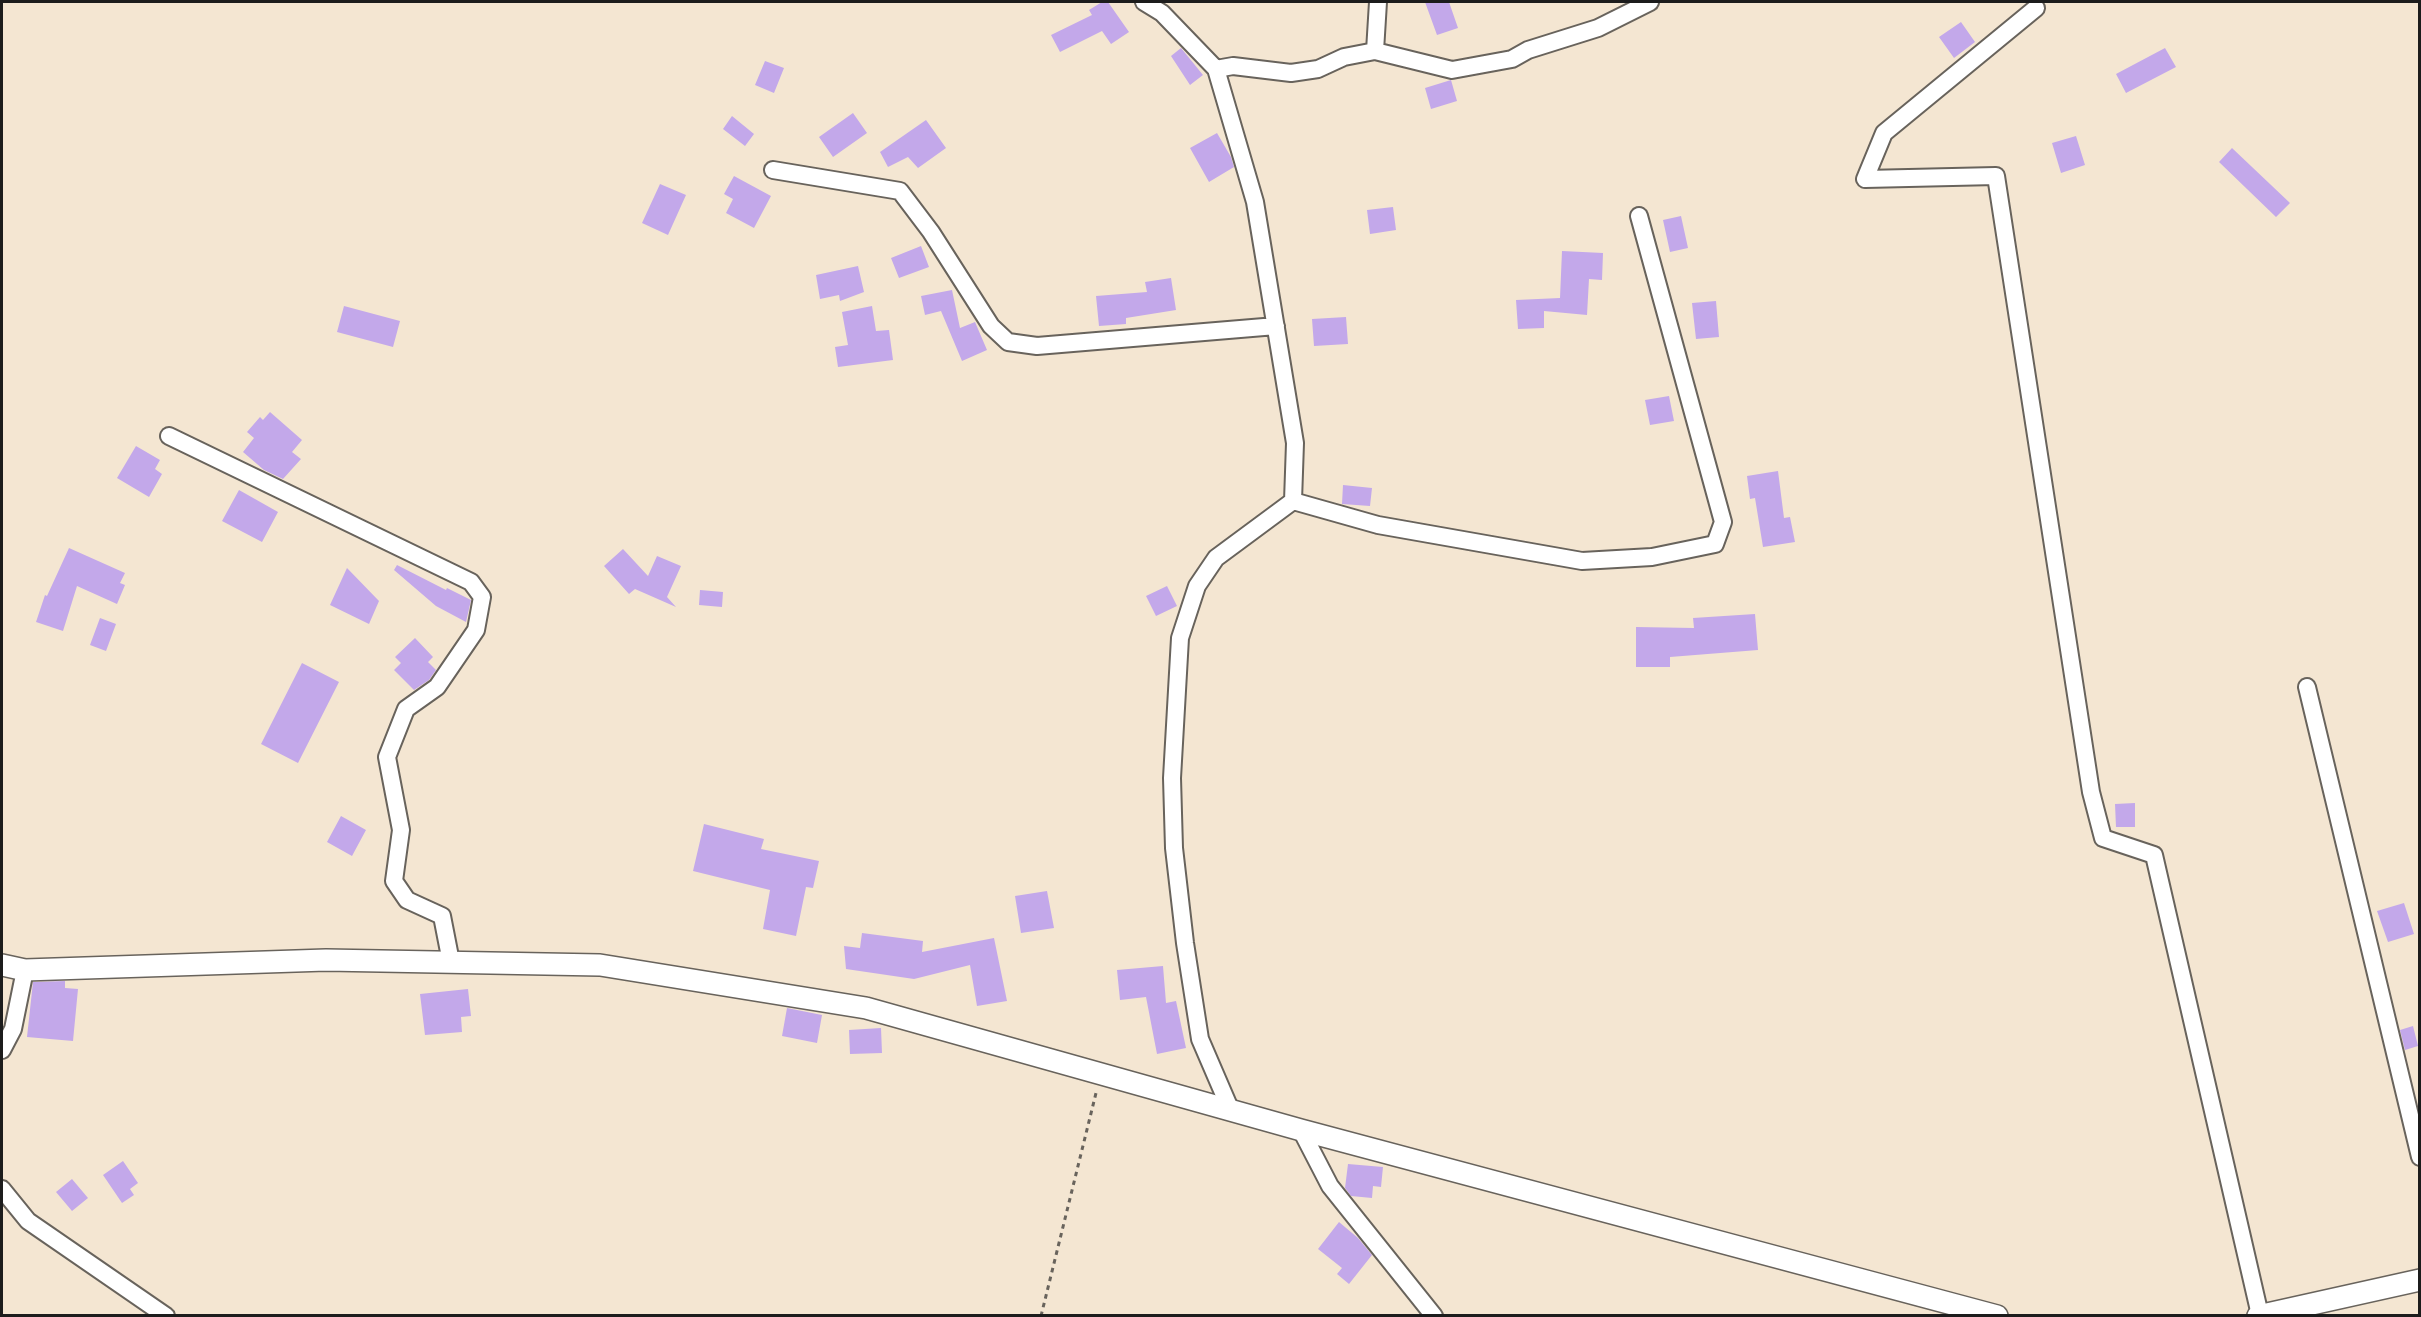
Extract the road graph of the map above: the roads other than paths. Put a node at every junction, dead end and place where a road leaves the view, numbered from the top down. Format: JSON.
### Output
{"nodes":[{"id":1,"x":1144,"y":2,"type":"edge"},
{"id":2,"x":1378,"y":2,"type":"edge"},
{"id":3,"x":1650,"y":2,"type":"edge"},
{"id":4,"x":2037,"y":8,"type":"dead end"},
{"id":5,"x":1375,"y":51,"type":"junction"},
{"id":6,"x":1216,"y":69,"type":"junction"},
{"id":7,"x":773,"y":170,"type":"dead end"},
{"id":8,"x":1640,"y":216,"type":"dead end"},
{"id":9,"x":1276,"y":327,"type":"junction"},
{"id":10,"x":169,"y":436,"type":"dead end"},
{"id":11,"x":1293,"y":501,"type":"junction"},
{"id":12,"x":2307,"y":687,"type":"dead end"},
{"id":13,"x":451,"y":962,"type":"junction"},
{"id":14,"x":2,"y":965,"type":"edge"},
{"id":15,"x":25,"y":970,"type":"junction"},
{"id":16,"x":2,"y":1050,"type":"edge"},
{"id":17,"x":1231,"y":1111,"type":"junction"},
{"id":18,"x":1301,"y":1130,"type":"junction"},
{"id":19,"x":2420,"y":1157,"type":"edge"},
{"id":20,"x":2,"y":1189,"type":"edge"},
{"id":21,"x":2420,"y":1280,"type":"edge"},
{"id":22,"x":2259,"y":1315,"type":"edge"},
{"id":23,"x":166,"y":1316,"type":"edge"},
{"id":24,"x":1434,"y":1316,"type":"edge"},
{"id":25,"x":1997,"y":1316,"type":"edge"}],
"edges":[{"from":1,"to":6,"type":"street"},
{"from":2,"to":5,"type":"street"},
{"from":3,"to":5,"type":"street"},
{"from":4,"to":22,"type":"street"},
{"from":5,"to":6,"type":"street"},
{"from":6,"to":9,"type":"street"},
{"from":7,"to":9,"type":"street"},
{"from":8,"to":11,"type":"street"},
{"from":9,"to":11,"type":"street"},
{"from":10,"to":13,"type":"street"},
{"from":11,"to":17,"type":"street"},
{"from":12,"to":19,"type":"street"},
{"from":13,"to":15,"type":"street"},
{"from":13,"to":17,"type":"street"},
{"from":14,"to":15,"type":"street"},
{"from":15,"to":16,"type":"street"},
{"from":17,"to":18,"type":"street"},
{"from":18,"to":24,"type":"street"},
{"from":18,"to":25,"type":"street"},
{"from":20,"to":23,"type":"street"},
{"from":21,"to":22,"type":"street"}]}
